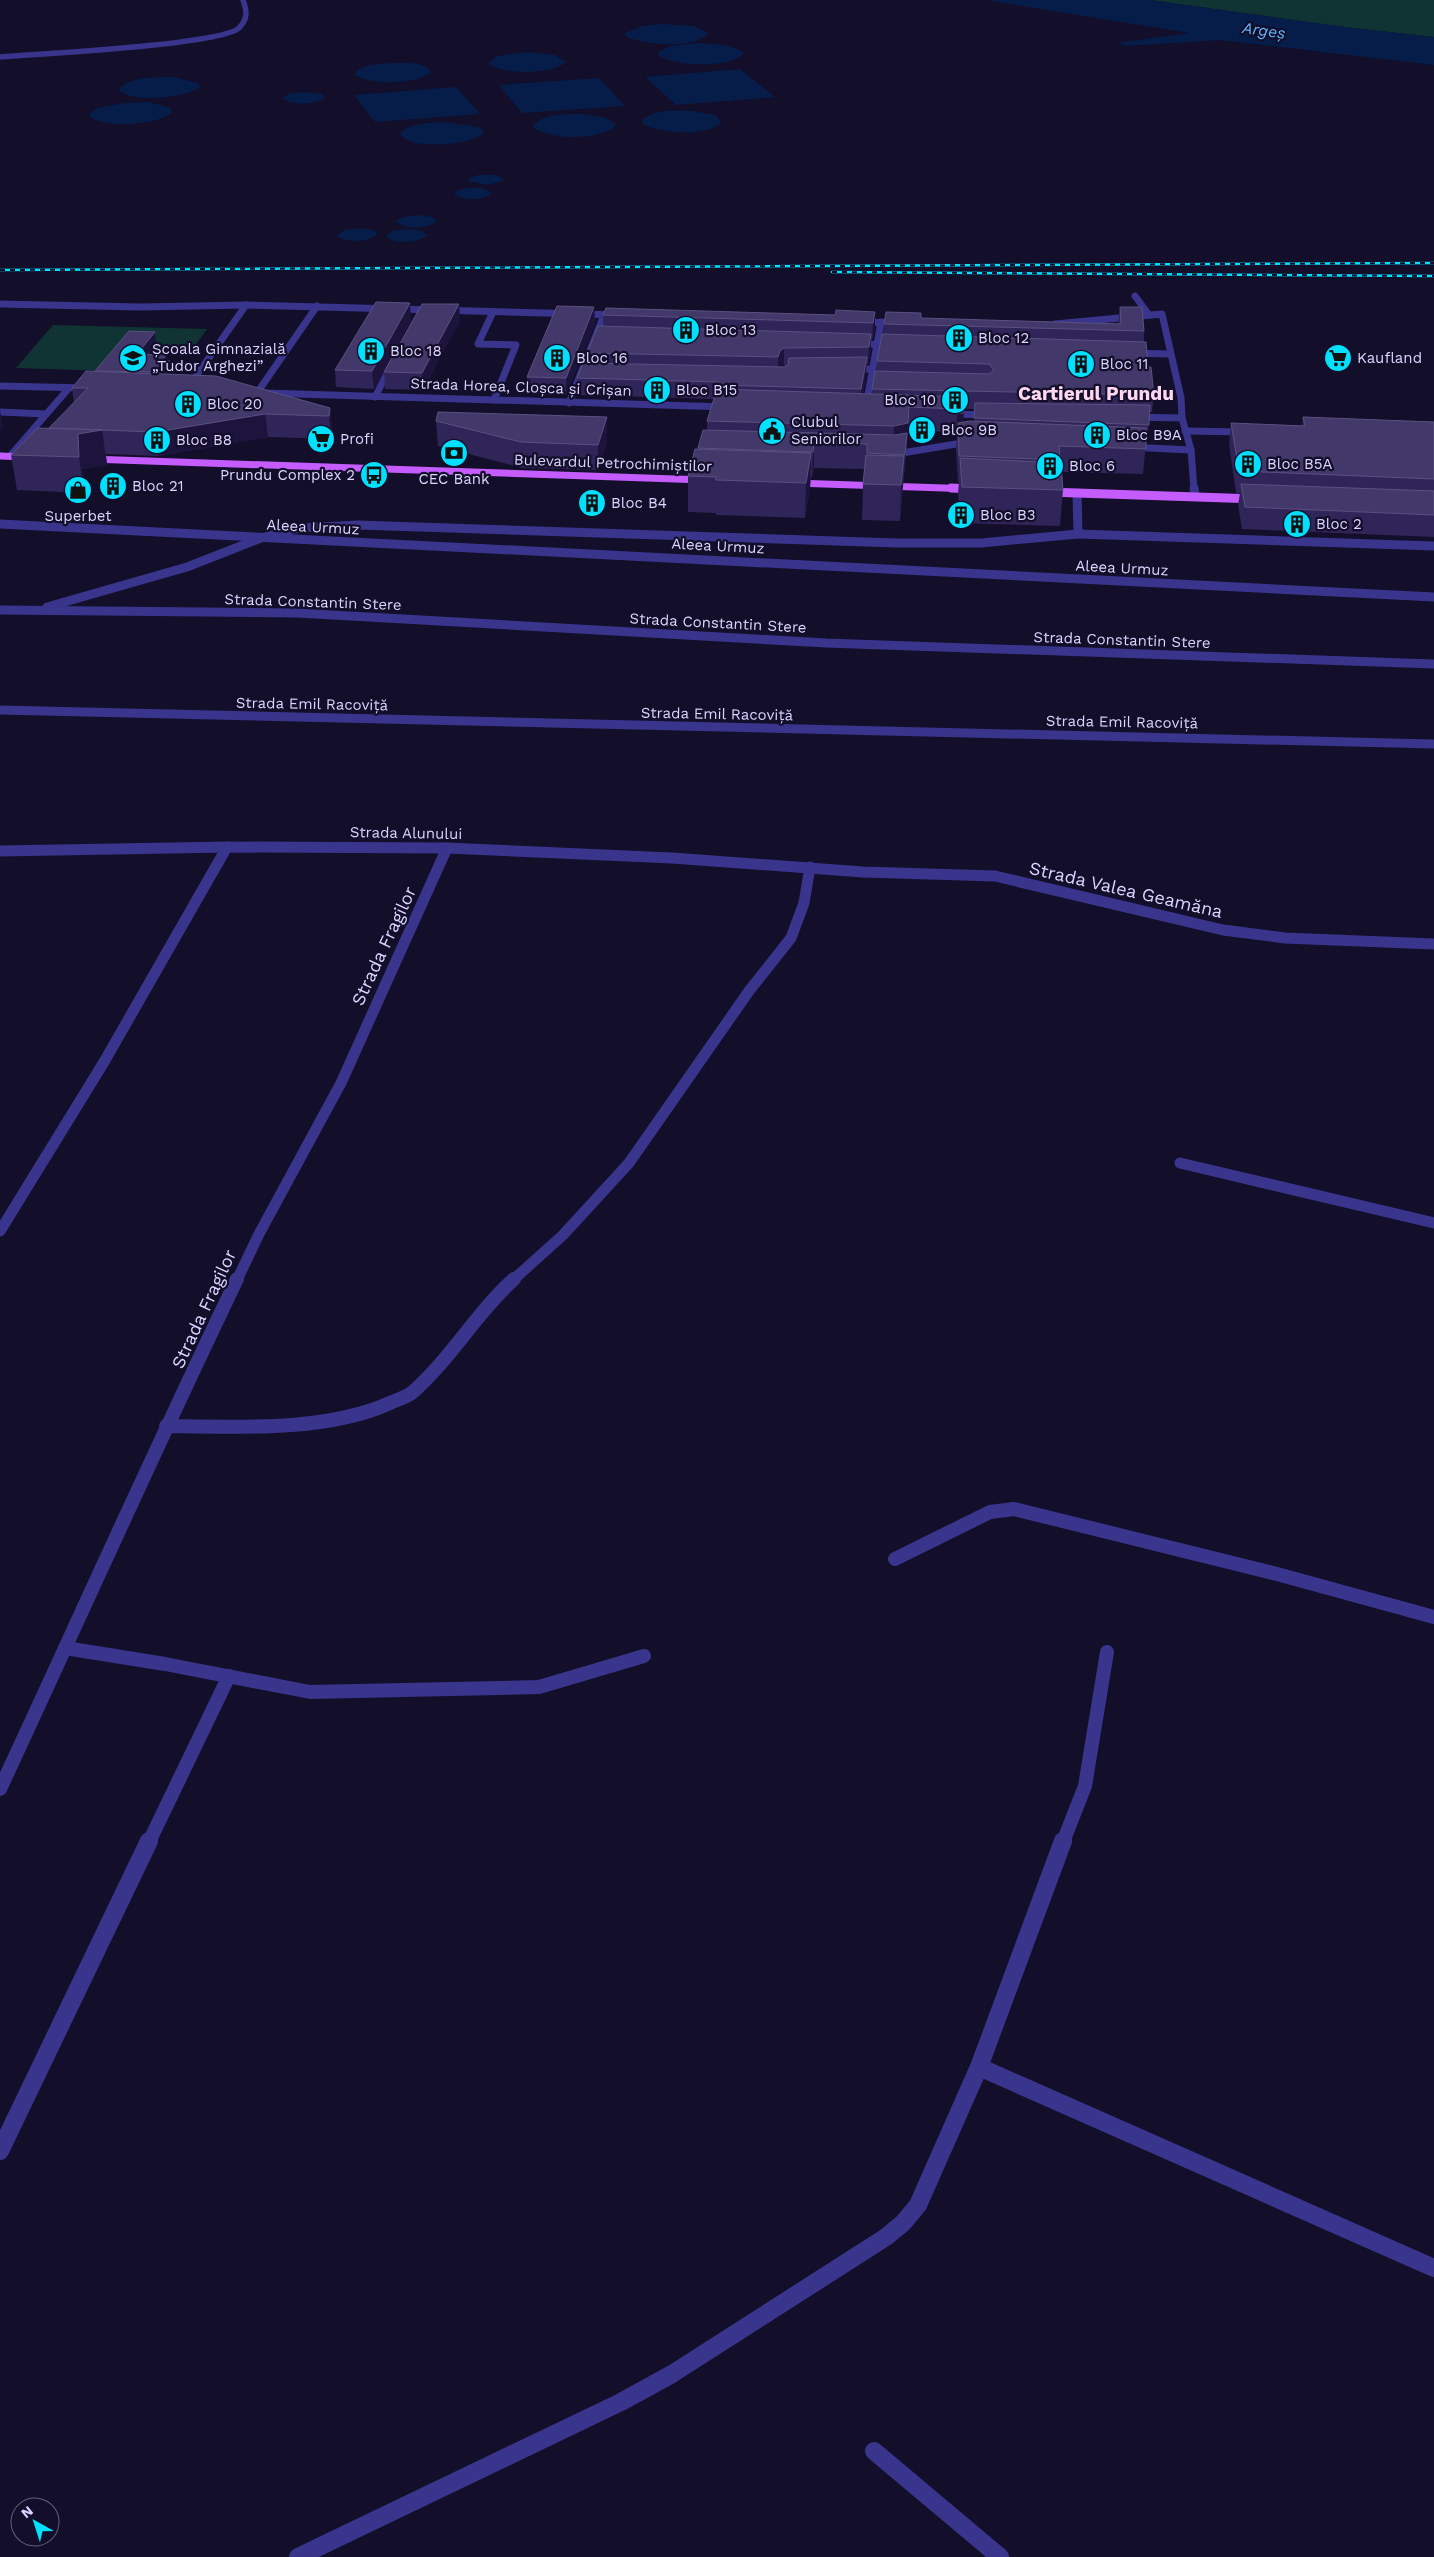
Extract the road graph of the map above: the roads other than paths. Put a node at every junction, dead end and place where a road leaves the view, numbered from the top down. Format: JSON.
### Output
{"nodes":[{"id":1,"x":243,"y":0,"type":"edge"},
{"id":2,"x":0,"y":57,"type":"edge"},
{"id":3,"x":1135,"y":296,"type":"dead end"},
{"id":4,"x":0,"y":304,"type":"edge"},
{"id":5,"x":246,"y":305,"type":"junction"},
{"id":6,"x":317,"y":306,"type":"junction"},
{"id":7,"x":422,"y":310,"type":"junction"},
{"id":8,"x":493,"y":312,"type":"junction"},
{"id":9,"x":604,"y":315,"type":"junction"},
{"id":10,"x":624,"y":315,"type":"edge"},
{"id":11,"x":1149,"y":315,"type":"junction"},
{"id":12,"x":418,"y":318,"type":"edge"},
{"id":13,"x":851,"y":322,"type":"edge"},
{"id":14,"x":881,"y":322,"type":"junction"},
{"id":15,"x":910,"y":323,"type":"edge"},
{"id":16,"x":1047,"y":324,"type":"edge"},
{"id":17,"x":596,"y":337,"type":"junction"},
{"id":18,"x":606,"y":337,"type":"edge"},
{"id":19,"x":849,"y":344,"type":"edge"},
{"id":20,"x":878,"y":345,"type":"junction"},
{"id":21,"x":907,"y":346,"type":"edge"},
{"id":22,"x":1121,"y":352,"type":"edge"},
{"id":23,"x":398,"y":353,"type":"edge"},
{"id":24,"x":1169,"y":354,"type":"junction"},
{"id":25,"x":844,"y":369,"type":"edge"},
{"id":26,"x":873,"y":369,"type":"junction"},
{"id":27,"x":581,"y":375,"type":"junction"},
{"id":28,"x":589,"y":375,"type":"edge"},
{"id":29,"x":870,"y":383,"type":"junction"},
{"id":30,"x":880,"y":383,"type":"edge"},
{"id":31,"x":0,"y":386,"type":"edge"},
{"id":32,"x":68,"y":388,"type":"junction"},
{"id":33,"x":98,"y":388,"type":"edge"},
{"id":34,"x":176,"y":391,"type":"edge"},
{"id":35,"x":186,"y":391,"type":"junction"},
{"id":36,"x":194,"y":392,"type":"edge"},
{"id":37,"x":248,"y":393,"type":"edge"},
{"id":38,"x":257,"y":393,"type":"junction"},
{"id":39,"x":374,"y":397,"type":"junction"},
{"id":40,"x":494,"y":400,"type":"junction"},
{"id":41,"x":569,"y":403,"type":"junction"},
{"id":42,"x":712,"y":407,"type":"junction"},
{"id":43,"x":732,"y":408,"type":"edge"},
{"id":44,"x":856,"y":411,"type":"edge"},
{"id":45,"x":0,"y":412,"type":"edge"},
{"id":46,"x":865,"y":412,"type":"junction"},
{"id":47,"x":875,"y":412,"type":"edge"},
{"id":48,"x":46,"y":414,"type":"junction"},
{"id":49,"x":941,"y":414,"type":"edge"},
{"id":50,"x":998,"y":415,"type":"edge"},
{"id":51,"x":710,"y":416,"type":"edge"},
{"id":52,"x":1124,"y":417,"type":"edge"},
{"id":53,"x":1182,"y":418,"type":"junction"},
{"id":54,"x":1185,"y":431,"type":"junction"},
{"id":55,"x":1256,"y":431,"type":"edge"},
{"id":56,"x":986,"y":441,"type":"edge"},
{"id":57,"x":1123,"y":447,"type":"edge"},
{"id":58,"x":1191,"y":450,"type":"junction"},
{"id":59,"x":884,"y":455,"type":"edge"},
{"id":60,"x":0,"y":456,"type":"edge"},
{"id":61,"x":10,"y":456,"type":"junction"},
{"id":62,"x":36,"y":457,"type":"edge"},
{"id":63,"x":82,"y":459,"type":"edge"},
{"id":64,"x":717,"y":480,"type":"edge"},
{"id":65,"x":786,"y":483,"type":"edge"},
{"id":66,"x":980,"y":489,"type":"edge"},
{"id":67,"x":1038,"y":491,"type":"edge"},
{"id":68,"x":1077,"y":492,"type":"junction"},
{"id":69,"x":1195,"y":496,"type":"junction"},
{"id":70,"x":1265,"y":499,"type":"edge"},
{"id":71,"x":0,"y":524,"type":"edge"},
{"id":72,"x":1078,"y":534,"type":"junction"},
{"id":73,"x":261,"y":538,"type":"junction"},
{"id":74,"x":1434,"y":546,"type":"edge"},
{"id":75,"x":1434,"y":597,"type":"edge"},
{"id":76,"x":0,"y":610,"type":"edge"},
{"id":77,"x":30,"y":612,"type":"junction"},
{"id":78,"x":1434,"y":664,"type":"edge"},
{"id":79,"x":0,"y":710,"type":"edge"},
{"id":80,"x":1434,"y":744,"type":"edge"},
{"id":81,"x":228,"y":847,"type":"junction"},
{"id":82,"x":447,"y":848,"type":"junction"},
{"id":83,"x":0,"y":851,"type":"edge"},
{"id":84,"x":810,"y":867,"type":"junction"},
{"id":85,"x":1434,"y":944,"type":"edge"},
{"id":86,"x":1180,"y":1163,"type":"dead end"},
{"id":87,"x":1434,"y":1223,"type":"edge"},
{"id":88,"x":0,"y":1231,"type":"edge"},
{"id":89,"x":166,"y":1426,"type":"junction"},
{"id":90,"x":895,"y":1559,"type":"dead end"},
{"id":91,"x":1434,"y":1617,"type":"edge"},
{"id":92,"x":65,"y":1648,"type":"junction"},
{"id":93,"x":1106,"y":1652,"type":"dead end"},
{"id":94,"x":644,"y":1656,"type":"dead end"},
{"id":95,"x":229,"y":1676,"type":"junction"},
{"id":96,"x":0,"y":1789,"type":"edge"},
{"id":97,"x":978,"y":2067,"type":"junction"},
{"id":98,"x":0,"y":2151,"type":"edge"},
{"id":99,"x":1434,"y":2268,"type":"edge"},
{"id":100,"x":874,"y":2451,"type":"dead end"},
{"id":101,"x":298,"y":2557,"type":"edge"},
{"id":102,"x":1000,"y":2557,"type":"edge"}],
"edges":[{"from":1,"to":2,"type":"street"},
{"from":3,"to":11,"type":"street"},
{"from":4,"to":5,"type":"street"},
{"from":5,"to":6,"type":"street"},
{"from":5,"to":35,"type":"street"},
{"from":6,"to":7,"type":"street"},
{"from":6,"to":38,"type":"street"},
{"from":7,"to":8,"type":"street"},
{"from":7,"to":12,"type":"street"},
{"from":8,"to":9,"type":"street"},
{"from":8,"to":40,"type":"street"},
{"from":9,"to":10,"type":"street"},
{"from":9,"to":17,"type":"street"},
{"from":11,"to":16,"type":"street"},
{"from":11,"to":24,"type":"street"},
{"from":13,"to":14,"type":"street"},
{"from":14,"to":15,"type":"street"},
{"from":14,"to":20,"type":"street"},
{"from":17,"to":18,"type":"street"},
{"from":17,"to":27,"type":"street"},
{"from":19,"to":20,"type":"street"},
{"from":20,"to":21,"type":"street"},
{"from":20,"to":26,"type":"street"},
{"from":22,"to":24,"type":"street"},
{"from":23,"to":39,"type":"street"},
{"from":24,"to":53,"type":"street"},
{"from":25,"to":26,"type":"street"},
{"from":26,"to":29,"type":"street"},
{"from":27,"to":28,"type":"street"},
{"from":27,"to":41,"type":"street"},
{"from":29,"to":30,"type":"street"},
{"from":29,"to":46,"type":"street"},
{"from":31,"to":32,"type":"street"},
{"from":32,"to":33,"type":"street"},
{"from":32,"to":48,"type":"street"},
{"from":34,"to":35,"type":"street"},
{"from":35,"to":36,"type":"street"},
{"from":37,"to":38,"type":"street","name":"Strada Horea, Cloșca și Crișan"},
{"from":38,"to":39,"type":"street","name":"Strada Horea, Cloșca și Crișan"},
{"from":39,"to":40,"type":"street","name":"Strada Horea, Cloșca și Crișan"},
{"from":40,"to":41,"type":"street","name":"Strada Horea, Cloșca și Crișan"},
{"from":41,"to":42,"type":"street","name":"Strada Horea, Cloșca și Crișan"},
{"from":42,"to":43,"type":"street","name":"Strada Horea, Cloșca și Crișan"},
{"from":42,"to":51,"type":"street"},
{"from":44,"to":46,"type":"street"},
{"from":45,"to":48,"type":"street"},
{"from":46,"to":47,"type":"street"},
{"from":48,"to":61,"type":"street"},
{"from":49,"to":50,"type":"street"},
{"from":52,"to":53,"type":"street"},
{"from":53,"to":54,"type":"street"},
{"from":54,"to":55,"type":"street"},
{"from":54,"to":58,"type":"street"},
{"from":56,"to":59,"type":"street"},
{"from":57,"to":58,"type":"street"},
{"from":58,"to":69,"type":"street"},
{"from":60,"to":61,"type":"main road"},
{"from":61,"to":62,"type":"main road"},
{"from":63,"to":64,"type":"main road","name":"Bulevardul Petrochimiștilor"},
{"from":65,"to":66,"type":"main road"},
{"from":67,"to":68,"type":"main road"},
{"from":68,"to":69,"type":"main road"},
{"from":68,"to":72,"type":"street"},
{"from":69,"to":70,"type":"main road"},
{"from":71,"to":73,"type":"street","name":"Aleea Urmuz"},
{"from":72,"to":73,"type":"street"},
{"from":72,"to":74,"type":"street"},
{"from":73,"to":75,"type":"street","name":"Aleea Urmuz"},
{"from":73,"to":77,"type":"street"},
{"from":76,"to":77,"type":"street","name":"Strada Constantin Stere"},
{"from":77,"to":78,"type":"street","name":"Strada Constantin Stere"},
{"from":79,"to":80,"type":"street","name":"Strada Emil Racoviță"},
{"from":81,"to":82,"type":"street","name":"Strada Alunului"},
{"from":81,"to":83,"type":"street","name":"Strada Alunului"},
{"from":81,"to":88,"type":"street"},
{"from":82,"to":84,"type":"street","name":"Strada Alunului"},
{"from":82,"to":89,"type":"street","name":"Strada Fragilor"},
{"from":84,"to":85,"type":"street","name":"Strada Valea Geamăna"},
{"from":84,"to":89,"type":"street"},
{"from":86,"to":87,"type":"street"},
{"from":89,"to":92,"type":"street","name":"Strada Fragilor"},
{"from":90,"to":91,"type":"street"},
{"from":92,"to":95,"type":"street"},
{"from":92,"to":96,"type":"street","name":"Strada Fragilor"},
{"from":93,"to":97,"type":"street"},
{"from":94,"to":95,"type":"street"},
{"from":95,"to":98,"type":"street"},
{"from":97,"to":99,"type":"street"},
{"from":97,"to":101,"type":"street"},
{"from":100,"to":102,"type":"street"}]}
